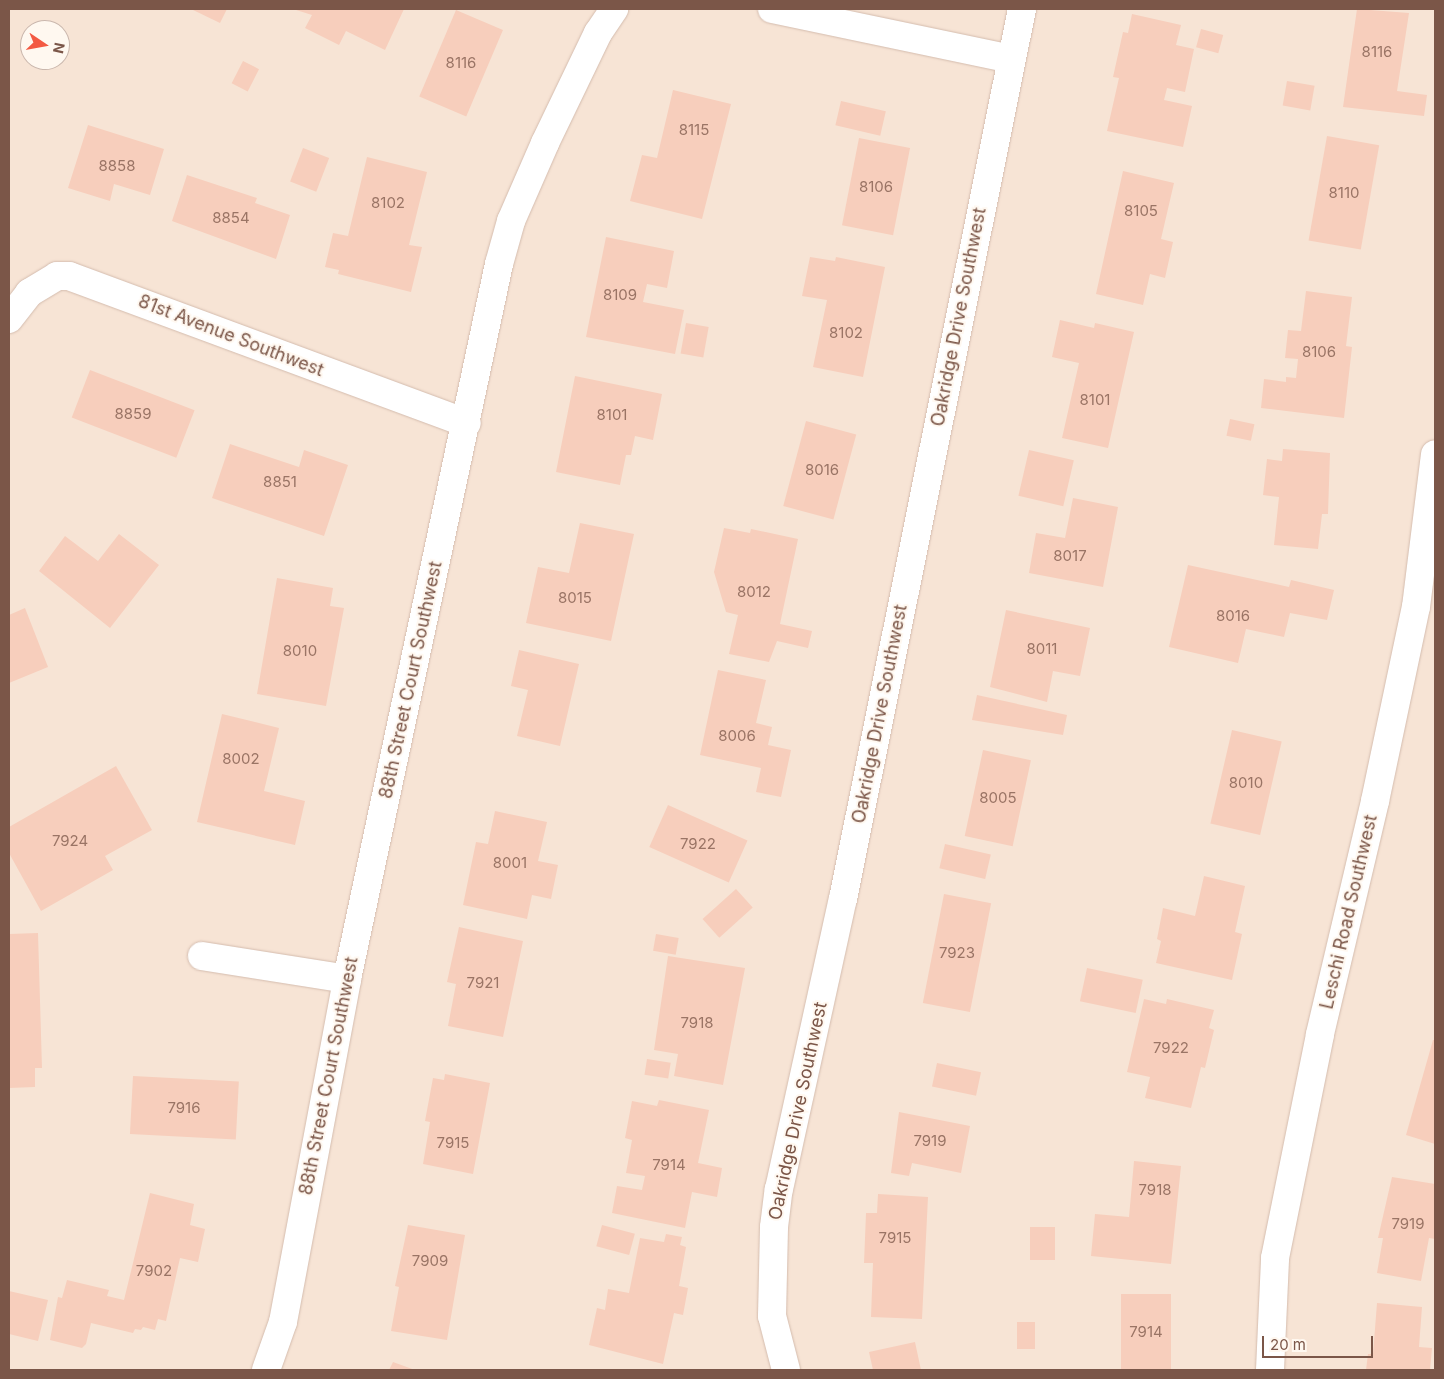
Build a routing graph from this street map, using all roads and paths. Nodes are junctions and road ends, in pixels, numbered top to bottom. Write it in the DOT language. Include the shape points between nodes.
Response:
graph roads {
  1 [pos="614,9"];
  2 [pos="772,9"];
  3 [pos="1022,9"];
  4 [pos="1011,59"];
  5 [pos="9,319"];
  6 [pos="467,423"];
  7 [pos="1435,454"];
  8 [pos="202,956"];
  9 [pos="347,979"];
  10 [pos="266,1370"];
  11 [pos="786,1370"];
  12 [pos="1270,1370"];
  1 -- 6 [label="street, 88th Street Court Southwest" via="598,33 544,143 511,221"];
  2 -- 4 [label="street"];
  3 -- 4 [label="street, Oakridge Drive Southwest"];
  4 -- 11 [label="street, Oakridge Drive Southwest" via="843,899 779,1189 774,1227 772,1316"];
  5 -- 6 [label="street, 81st Avenue Southwest" via="29,293 57,276 69,276"];
  6 -- 9 [label="street, 88th Street Court Southwest"];
  7 -- 12 [label="street, Leschi Road Southwest" via="1416,608 1320,1034 1275,1258"];
  8 -- 9 [label="street"];
  9 -- 10 [label="street, 88th Street Court Southwest" via="283,1322"];
}
